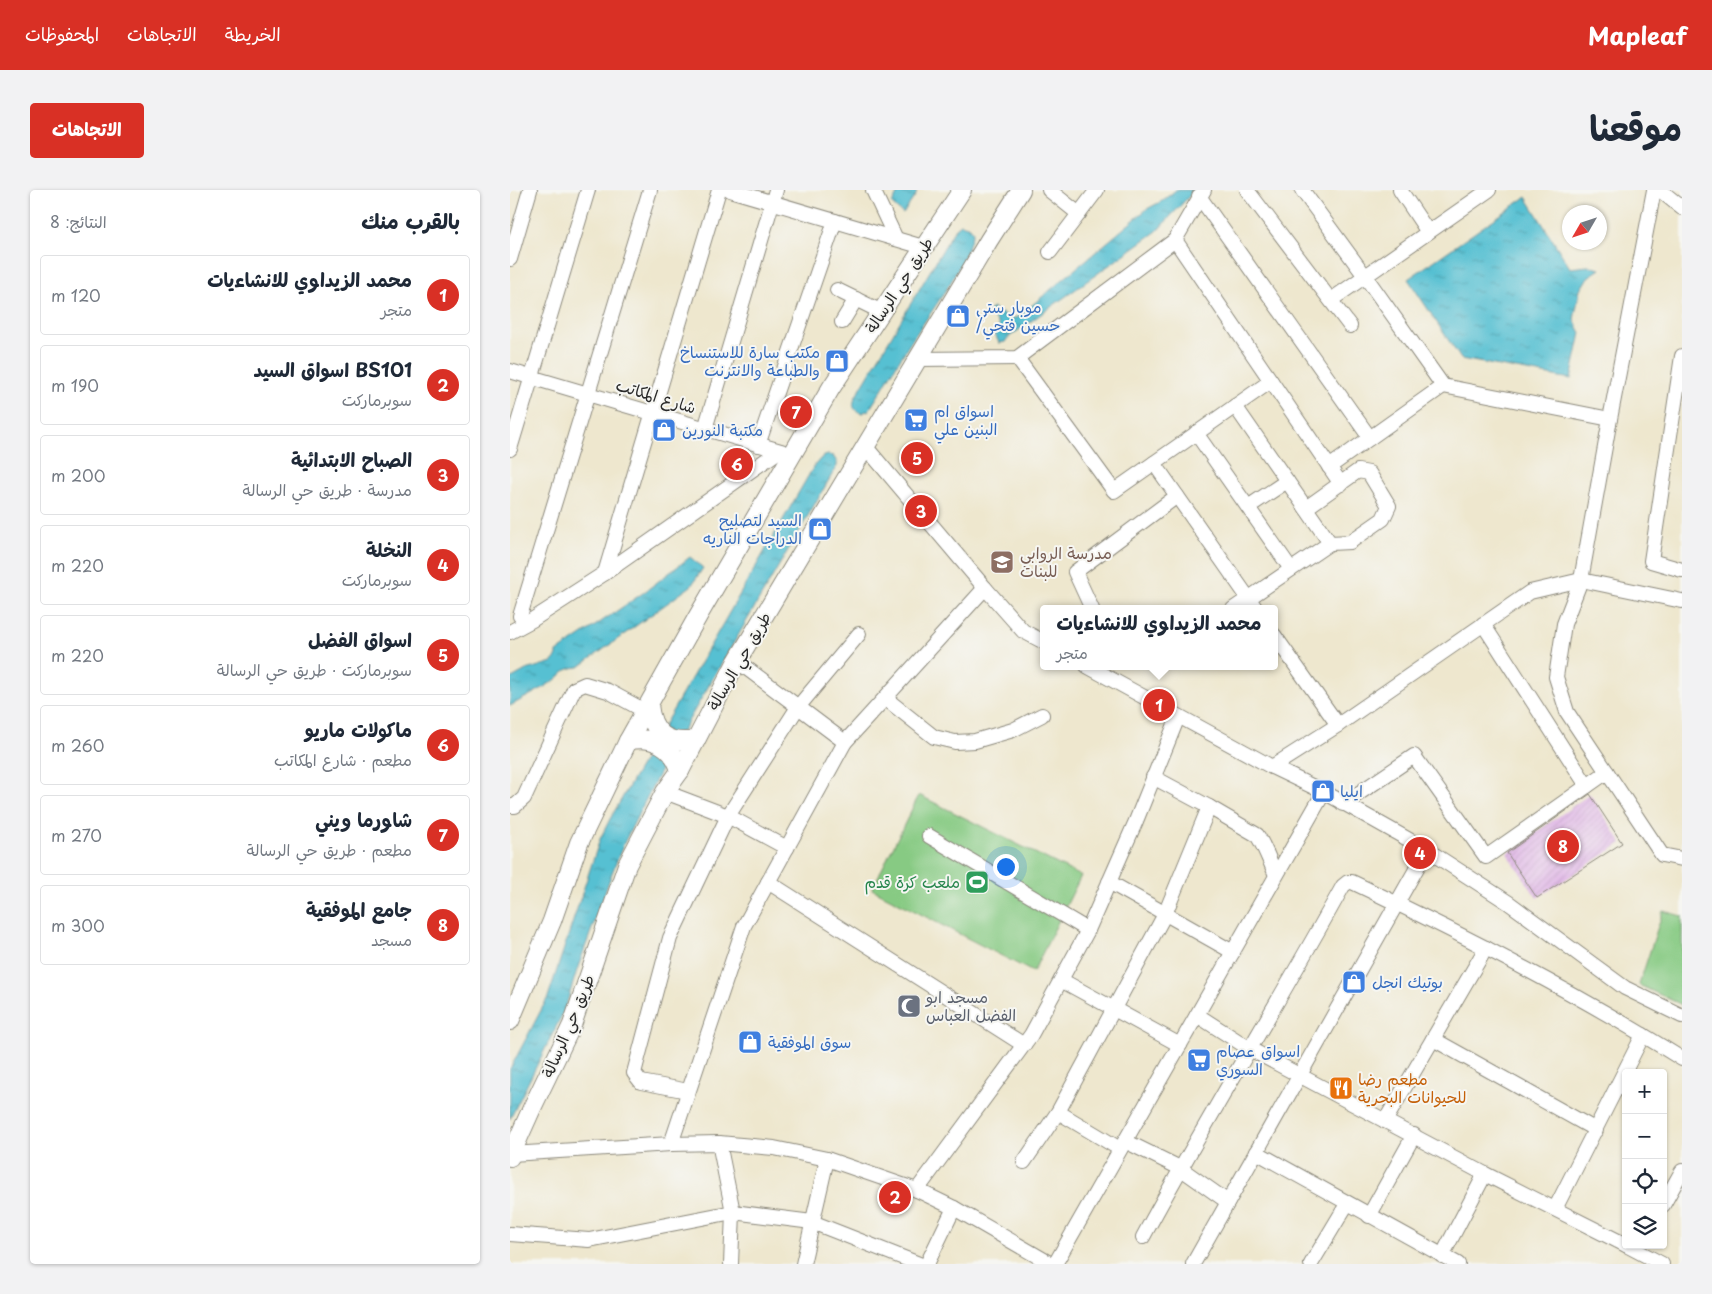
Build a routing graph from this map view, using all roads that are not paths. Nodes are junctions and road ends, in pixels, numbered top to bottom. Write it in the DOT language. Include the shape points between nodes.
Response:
graph roads {
  1 [pos="530,190"];
  2 [pos="588,190"];
  3 [pos="650,190"];
  4 [pos="720,190"];
  5 [pos="730,190"];
  6 [pos="872,190"];
  7 [pos="962,190"];
  8 [pos="1021,190"];
  9 [pos="1049,190"];
  10 [pos="1097,190"];
  11 [pos="1247,190"];
  12 [pos="1302,190"];
  13 [pos="1400,190"];
  14 [pos="1654,190"];
  15 [pos="1660,190"];
  16 [pos="1486,191"];
  17 [pos="1202,193"];
  18 [pos="774,196"];
  19 [pos="1682,208"];
  20 [pos="1079,214"];
  21 [pos="835,221"];
  22 [pos="1428,232"];
  23 [pos="896,239"];
  24 [pos="1175,240"];
  25 [pos="923,247"];
  26 [pos="1050,252"];
  27 [pos="510,259"];
  28 [pos="1366,276"];
  29 [pos="837,290"];
  30 [pos="856,299"];
  31 [pos="1330,300"];
  32 [pos="882,312"];
  33 [pos="842,322"];
  34 [pos="1350,326"];
  35 [pos="1682,356"];
  36 [pos="1017,358"];
  37 [pos="919,359"];
  38 [pos="510,371"];
  39 [pos="532,377"];
  40 [pos="1271,381"];
  41 [pos="1443,386"];
  42 [pos="587,394"];
  43 [pos="1235,406"];
  44 [pos="652,413"];
  45 [pos="1610,419"];
  46 [pos="704,429"];
  47 [pos="1196,434"];
  48 [pos="1370,438"];
  49 [pos="758,445"];
  50 [pos="865,446"];
  51 [pos="510,449"];
  52 [pos="786,453"];
  53 [pos="1154,463"];
  54 [pos="1329,468"];
  55 [pos="1287,482"];
  56 [pos="1340,484"];
  57 [pos="1176,496"];
  58 [pos="1248,507"];
  59 [pos="1306,508"];
  60 [pos="1330,543"];
  61 [pos="1291,569"];
  62 [pos="1682,570"];
  63 [pos="604,573"];
  64 [pos="1581,580"];
  65 [pos="986,588"];
  66 [pos="1682,600"];
  67 [pos="1252,603"];
  68 [pos="1090,605"];
  69 [pos="521,616"];
  70 [pos="1483,624"];
  71 [pos="510,632"];
  72 [pos="859,634"];
  73 [pos="1040,640"];
  74 [pos="1278,640"];
  75 [pos="737,661"];
  76 [pos="1094,670"];
  77 [pos="885,698"];
  78 [pos="798,707"];
  79 [pos="649,713"];
  80 [pos="1042,715"];
  81 [pos="1178,717"];
  82 [pos="1338,725"];
  83 [pos="636,740"];
  84 [pos="691,741"];
  85 [pos="845,742"];
  86 [pos="678,764"];
  87 [pos="1272,767"];
  88 [pos="1607,772"];
  89 [pos="1153,778"];
  90 [pos="1587,786"];
  91 [pos="665,792"];
  92 [pos="1324,792"];
  93 [pos="1343,804"];
  94 [pos="510,806"];
  95 [pos="1209,807"];
  96 [pos="728,816"];
  97 [pos="929,836"];
  98 [pos="787,848"];
  99 [pos="1427,850"];
  100 [pos="1682,859"];
  101 [pos="1276,876"];
  102 [pos="768,882"];
  103 [pos="1109,882"];
  104 [pos="1397,903"];
  105 [pos="1165,914"];
  106 [pos="1088,930"];
  107 [pos="1486,948"];
  108 [pos="1233,952"];
  109 [pos="1061,980"];
  110 [pos="1114,1009"];
  111 [pos="1197,1015"];
  112 [pos="1682,1016"];
  113 [pos="510,1021"];
  114 [pos="1643,1035"];
  115 [pos="1433,1039"];
  116 [pos="1024,1045"];
  117 [pos="1180,1045"];
  118 [pos="1250,1050"];
  119 [pos="1682,1059"];
  120 [pos="1300,1075"];
  121 [pos="688,1092"];
  122 [pos="1058,1112"];
  123 [pos="1385,1121"];
  124 [pos="1596,1130"];
  125 [pos="1414,1135"];
  126 [pos="719,1143"];
  127 [pos="671,1144"];
  128 [pos="1123,1145"];
  129 [pos="1256,1152"];
  130 [pos="511,1156"];
  131 [pos="826,1159"];
  132 [pos="1024,1162"];
  133 [pos="1180,1168"];
  134 [pos="1682,1171"];
  135 [pos="1485,1174"];
  136 [pos="917,1190"];
  137 [pos="1228,1202"];
  138 [pos="1347,1204"];
  139 [pos="1664,1204"];
  140 [pos="954,1208"];
  141 [pos="1555,1209"];
  142 [pos="733,1212"];
  143 [pos="1368,1216"];
  144 [pos="812,1222"];
  145 [pos="510,1234"];
  146 [pos="1143,1237"];
  147 [pos="1622,1242"];
  148 [pos="1636,1249"];
  149 [pos="1442,1256"];
  150 [pos="731,1264"];
  151 [pos="803,1264"];
  152 [pos="919,1264"];
  153 [pos="927,1264"];
  154 [pos="1053,1264"];
  155 [pos="1193,1264"];
  156 [pos="1311,1264"];
  157 [pos="1458,1264"];
  158 [pos="1662,1264"];
  1 -- 27 [label="street"];
  2 -- 39 [label="street"];
  3 -- 42 [label="street"];
  4 -- 44 [label="street"];
  5 -- 18 [label="street"];
  6 -- 23 [label="street"];
  7 -- 25 [label="main road, طريق حي الرسالة"];
  8 -- 37 [label="main road, طريق حي الرسالة"];
  9 -- 20 [label="street"];
  10 -- 20 [label="street"];
  11 -- 31 [label="street"];
  12 -- 28 [label="street"];
  13 -- 22 [label="street"];
  14 -- 45 [label="street"];
  15 -- 19 [label="street"];
  16 -- 22 [label="street"];
  17 -- 24 [label="street"];
  17 -- 48 [label="street"];
  18 -- 21 [label="street"];
  18 -- 46 [label="street"];
  20 -- 26 [label="street"];
  21 -- 23 [label="street"];
  21 -- 49 [label="street"];
  22 -- 28 [label="street"];
  23 -- 25 [label="street"];
  24 -- 36 [label="street"];
  24 -- 40 [label="street"];
  25 -- 32 [label="main road, طريق حي الرسالة"];
  28 -- 31 [label="street"];
  28 -- 41 [label="street"];
  29 -- 30 [label="street"];
  30 -- 32 [label="street"];
  30 -- 33 [label="street"];
  31 -- 34 [label="street"];
  32 -- 52 [label="main road, طريق حي الرسالة"];
  35 -- 62 [label="street" via="1651,561"];
  36 -- 37 [label="street"];
  36 -- 53 [label="street" via="1114,491"];
  37 -- 50 [label="main road, طريق حي الرسالة"];
  38 -- 39 [label="street, شارع المكاتب"];
  39 -- 42 [label="street, شارع المكاتب"];
  39 -- 51 [label="street"];
  40 -- 43 [label="street"];
  40 -- 54 [label="street"];
  41 -- 45 [label="street"];
  41 -- 48 [label="street"];
  42 -- 44 [label="street, شارع المكاتب"];
  42 -- 69 [label="street"];
  43 -- 47 [label="street"];
  43 -- 55 [label="street"];
  44 -- 46 [label="street, شارع المكاتب"];
  44 -- 63 [label="street"];
  45 -- 64 [label="street"];
  46 -- 49 [label="street, شارع المكاتب"];
  47 -- 53 [label="street"];
  47 -- 58 [label="street"];
  48 -- 54 [label="street"];
  49 -- 52 [label="street, شارع المكاتب"];
  50 -- 65 [label="street"];
  50 -- 75 [label="main road, طريق حي الرسالة"];
  52 -- 63 [label="street"];
  52 -- 79 [label="main road, طريق حي الرسالة"];
  53 -- 57 [label="street"];
  54 -- 56 [label="street"];
  55 -- 58 [label="street"];
  55 -- 59 [label="street"];
  56 -- 59 [label="street"];
  56 -- 60 [label="street" via="1358,471 1369,473 1389,506 1383,519 1350,542"];
  57 -- 67 [label="street"];
  57 -- 68 [label="street" via="1075,572"];
  58 -- 61 [label="street"];
  59 -- 60 [label="street"];
  60 -- 61 [label="street"];
  61 -- 67 [label="street"];
  63 -- 69 [label="street"];
  64 -- 66 [label="street"];
  64 -- 70 [label="street" via="1530,592"];
  64 -- 88 [label="street" via="1564,624 1556,677 1567,712"];
  65 -- 73 [label="street" via="1023,630"];
  65 -- 77 [label="street"];
  69 -- 71 [label="street"];
  70 -- 82 [label="street"];
  70 -- 90 [label="street"];
  72 -- 78 [label="street"];
  74 -- 82 [label="street"];
  75 -- 78 [label="street"];
  75 -- 84 [label="main road, طريق حي الرسالة"];
  76 -- 81 [label="street"];
  77 -- 80 [label="street" via="934,737 955,742 975,741 1013,730"];
  77 -- 85 [label="street"];
  78 -- 85 [label="street"];
  78 -- 96 [label="street"];
  79 -- 83 [label="main road, طريق حي الرسالة"];
  79 -- 84 [label="main road" via="657,731 676,741"];
  79 -- 94 [label="street" via="608,691 585,684 574,689 524,798"];
  81 -- 87 [label="street"];
  81 -- 89 [label="street"];
  82 -- 87 [label="street"];
  83 -- 86 [label="main road" via="666,747"];
  83 -- 113 [label="main road, طريق حي الرسالة" via="579,843 552,921"];
  84 -- 86 [label="main road, طريق حي الرسالة"];
  85 -- 98 [label="street"];
  86 -- 91 [label="main road, طريق حي الرسالة"];
  87 -- 92 [label="street"];
  88 -- 90 [label="street"];
  88 -- 100 [label="street" via="1662,855"];
  89 -- 95 [label="street"];
  89 -- 103 [label="street"];
  90 -- 93 [label="street" via="1486,857 1414,756"];
  91 -- 96 [label="street"];
  91 -- 130 [label="main road, طريق حي الرسالة" via="627,865 572,1025"];
  92 -- 93 [label="street"];
  92 -- 101 [label="street"];
  93 -- 99 [label="street"];
  95 -- 101 [label="street" via="1257,835"];
  95 -- 105 [label="street"];
  96 -- 98 [label="street"];
  96 -- 121 [label="street" via="670,938 634,1073 641,1082"];
  97 -- 106 [label="street"];
  98 -- 102 [label="street"];
  99 -- 104 [label="street"];
  99 -- 112 [label="street" via="1509,902 1625,988"];
  101 -- 108 [label="street"];
  102 -- 116 [label="street"];
  102 -- 121 [label="street" via="744,926"];
  103 -- 105 [label="street"];
  103 -- 106 [label="street"];
  104 -- 107 [label="street"];
  104 -- 118 [label="street" via="1352,882 1343,886"];
  104 -- 120 [label="street"];
  105 -- 108 [label="street"];
  105 -- 110 [label="street"];
  106 -- 109 [label="street"];
  107 -- 114 [label="street"];
  107 -- 115 [label="street"];
  108 -- 111 [label="street"];
  109 -- 110 [label="street"];
  109 -- 116 [label="street"];
  110 -- 117 [label="street"];
  110 -- 122 [label="street"];
  111 -- 117 [label="street"];
  111 -- 118 [label="street"];
  114 -- 119 [label="street"];
  114 -- 124 [label="street"];
  115 -- 123 [label="street"];
  115 -- 124 [label="street"];
  116 -- 136 [label="street"];
  117 -- 128 [label="street"];
  118 -- 120 [label="street"];
  118 -- 133 [label="street"];
  120 -- 123 [label="street"];
  120 -- 129 [label="street"];
  121 -- 127 [label="street"];
  122 -- 128 [label="street"];
  122 -- 132 [label="street"];
  123 -- 125 [label="street"];
  124 -- 141 [label="street"];
  125 -- 135 [label="street"];
  125 -- 143 [label="street"];
  126 -- 127 [label="street"];
  126 -- 131 [label="street" via="774,1148"];
  126 -- 142 [label="street"];
  127 -- 130 [label="street"];
  128 -- 133 [label="street"];
  128 -- 154 [label="street"];
  129 -- 137 [label="street"];
  129 -- 138 [label="street"];
  131 -- 136 [label="street"];
  131 -- 144 [label="street"];
  133 -- 137 [label="street"];
  133 -- 146 [label="street"];
  134 -- 139 [label="street"];
  135 -- 141 [label="street"];
  135 -- 149 [label="street"];
  136 -- 140 [label="street"];
  137 -- 155 [label="street"];
  138 -- 143 [label="street"];
  138 -- 156 [label="street"];
  140 -- 153 [label="street"];
  140 -- 154 [label="street"];
  141 -- 147 [label="street"];
  142 -- 144 [label="street"];
  142 -- 145 [label="street" via="589,1240"];
  142 -- 150 [label="street"];
  143 -- 149 [label="street"];
  144 -- 151 [label="street"];
  144 -- 152 [label="street"];
  148 -- 158 [label="street"];
  149 -- 157 [label="street"];
}
